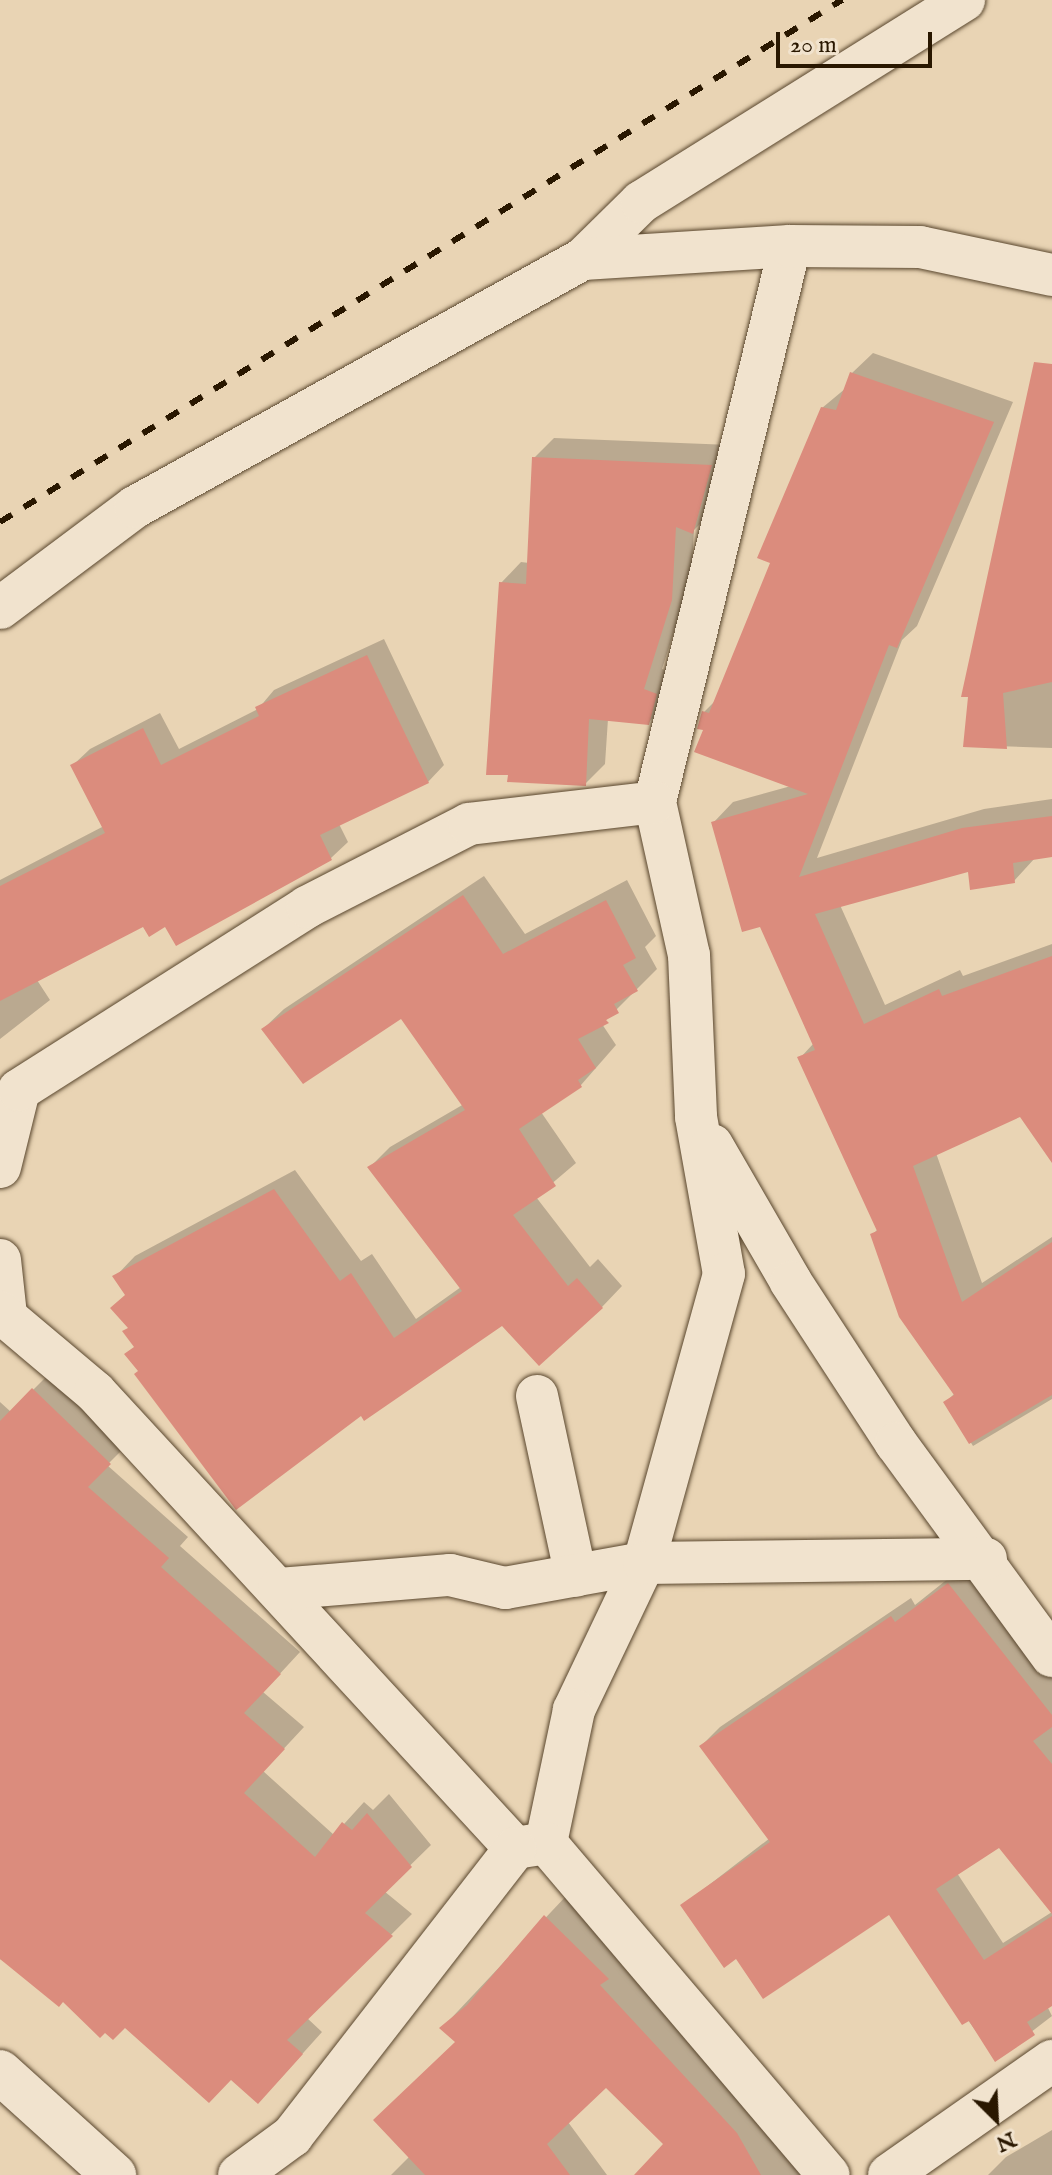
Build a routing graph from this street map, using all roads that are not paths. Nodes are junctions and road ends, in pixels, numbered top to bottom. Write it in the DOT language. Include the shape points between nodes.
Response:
graph roads {
  1 [pos="964,0"];
  2 [pos="790,246"];
  3 [pos="583,259"];
  4 [pos="1052,275"];
  5 [pos="0,608"];
  6 [pos="655,802"];
  7 [pos="696,1117"];
  8 [pos="0,1167"];
  9 [pos="0,1260"];
  10 [pos="3,1314"];
  11 [pos="537,1396"];
  12 [pos="986,1559"];
  13 [pos="644,1563"];
  14 [pos="576,1576"];
  15 [pos="279,1589"];
  16 [pos="1052,1656"];
  17 [pos="531,1846"];
  18 [pos="1052,2061"];
  19 [pos="0,2072"];
  20 [pos="114,2175"];
  21 [pos="239,2175"];
  22 [pos="829,2175"];
  23 [pos="889,2175"];
  1 -- 3 [label="street" via="641,202"];
  2 -- 3 [label="street"];
  2 -- 4 [label="street" via="920,247"];
  2 -- 6 [label="street"];
  3 -- 5 [label="street" via="135,507"];
  6 -- 7 [label="street" via="689,955"];
  6 -- 8 [label="street" via="469,824 307,907 19,1090"];
  7 -- 12 [label="street" via="831,1344 896,1443"];
  7 -- 13 [label="street" via="724,1274"];
  9 -- 10 [label="street"];
  10 -- 15 [label="street" via="95,1392"];
  11 -- 14 [label="street"];
  12 -- 13 [label="street"];
  12 -- 16 [label="street"];
  13 -- 14 [label="street"];
  13 -- 17 [label="street" via="574,1710"];
  14 -- 15 [label="street" via="505,1588 450,1575"];
  15 -- 17 [label="street"];
  17 -- 21 [label="street" via="292,2136"];
  17 -- 22 [label="street"];
  18 -- 23 [label="street"];
  19 -- 20 [label="street"];
}
